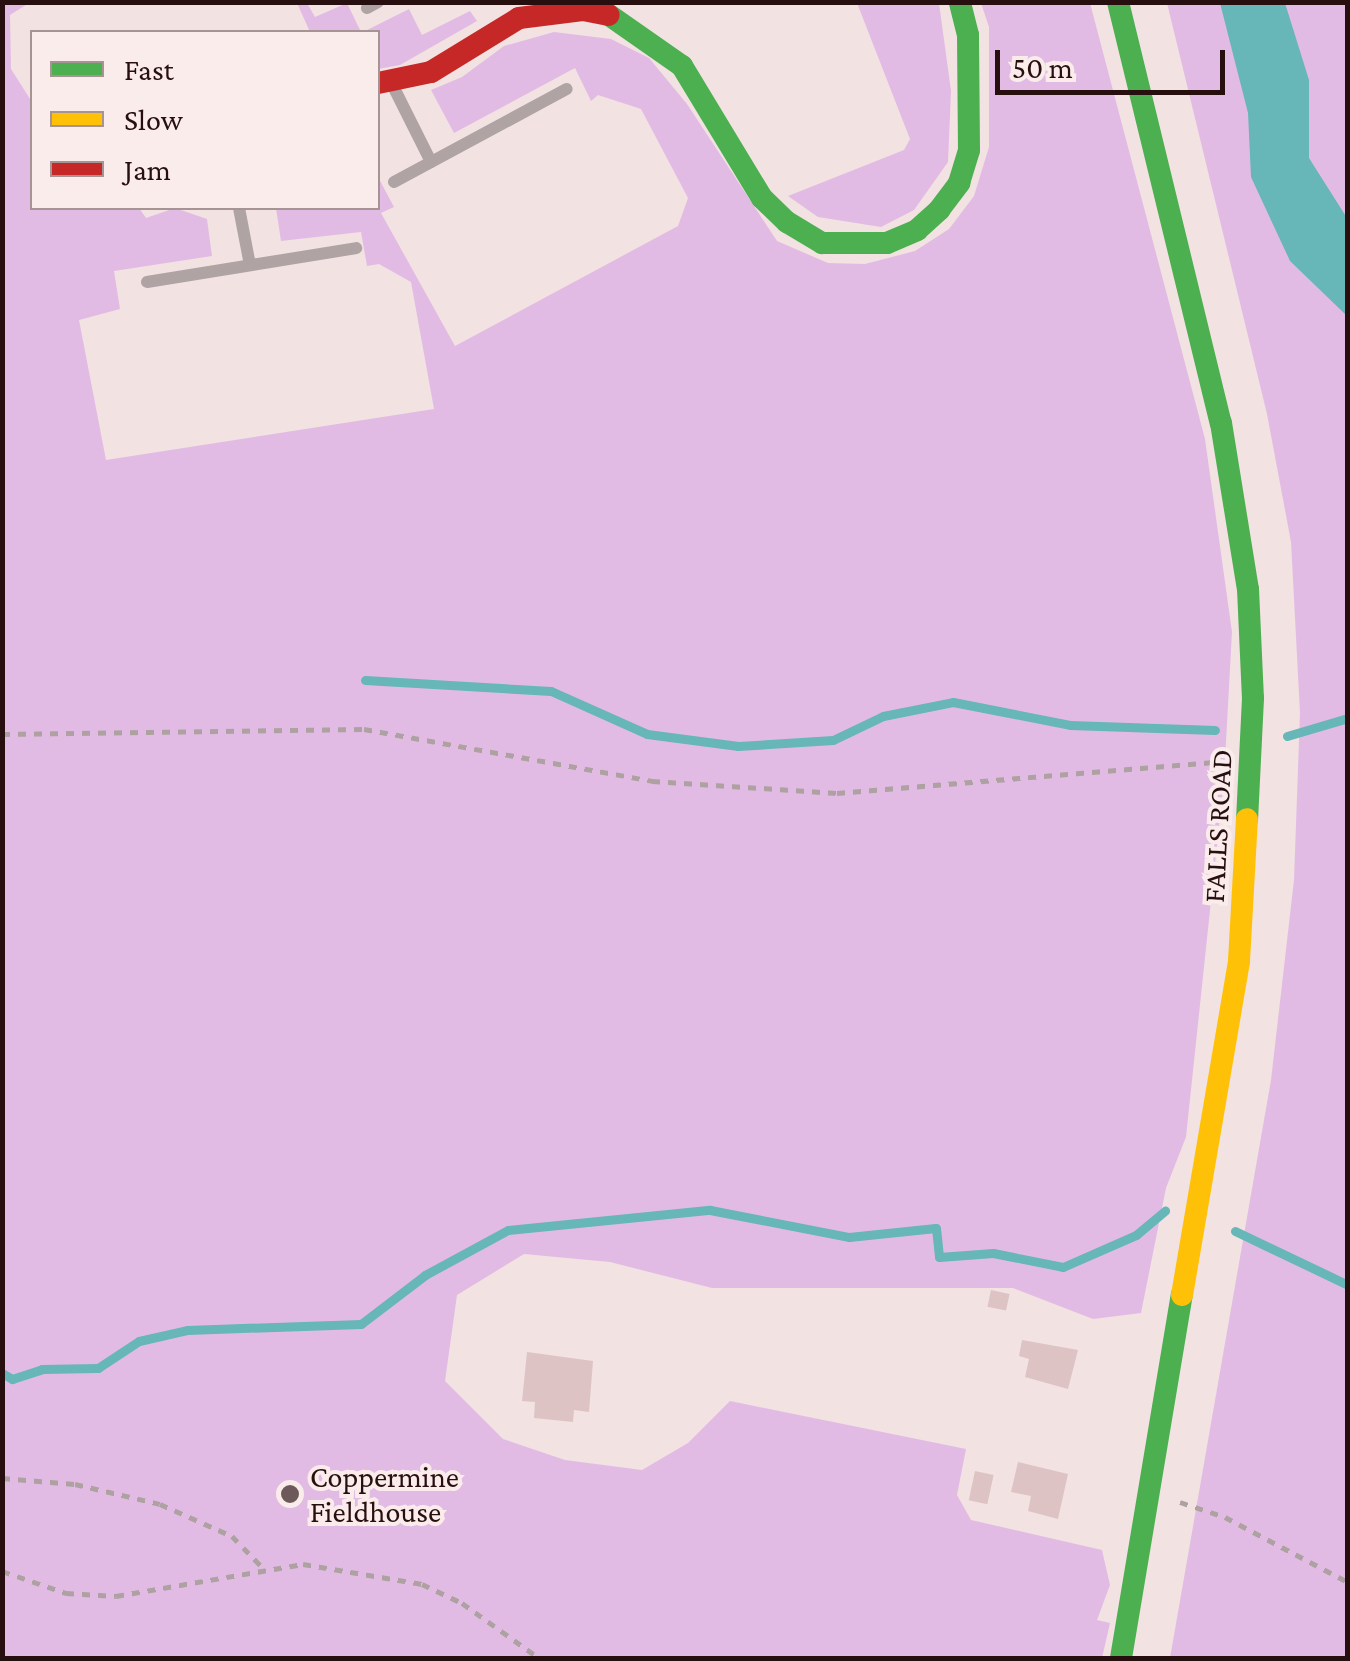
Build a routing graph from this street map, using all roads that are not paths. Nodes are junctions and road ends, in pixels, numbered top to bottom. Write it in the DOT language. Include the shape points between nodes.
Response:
graph roads {
  1 [pos="960,2"];
  2 [pos="1118,2"];
  3 [pos="515,10"];
  4 [pos="384,82"];
  5 [pos="567,89"];
  6 [pos="431,162"];
  7 [pos="394,182"];
  8 [pos="239,210"];
  9 [pos="356,248"];
  10 [pos="250,265"];
  11 [pos="147,282"];
  12 [pos="1122,1658"];
  1 -- 3 [label="main road" via="968,35 970,120 958,183 917,230 861,246 822,243 786,222 762,198 682,66 652,40 616,16"];
  2 -- 12 [label="main road, FALLS ROAD" via="1240,529 1252,628 1253,760 1239,960"];
  3 -- 4 [label="main road" via="431,72"];
  4 -- 6 [label="lane"];
  5 -- 6 [label="lane"];
  6 -- 7 [label="lane"];
  8 -- 10 [label="lane"];
  9 -- 10 [label="lane"];
  10 -- 11 [label="lane"];
}
